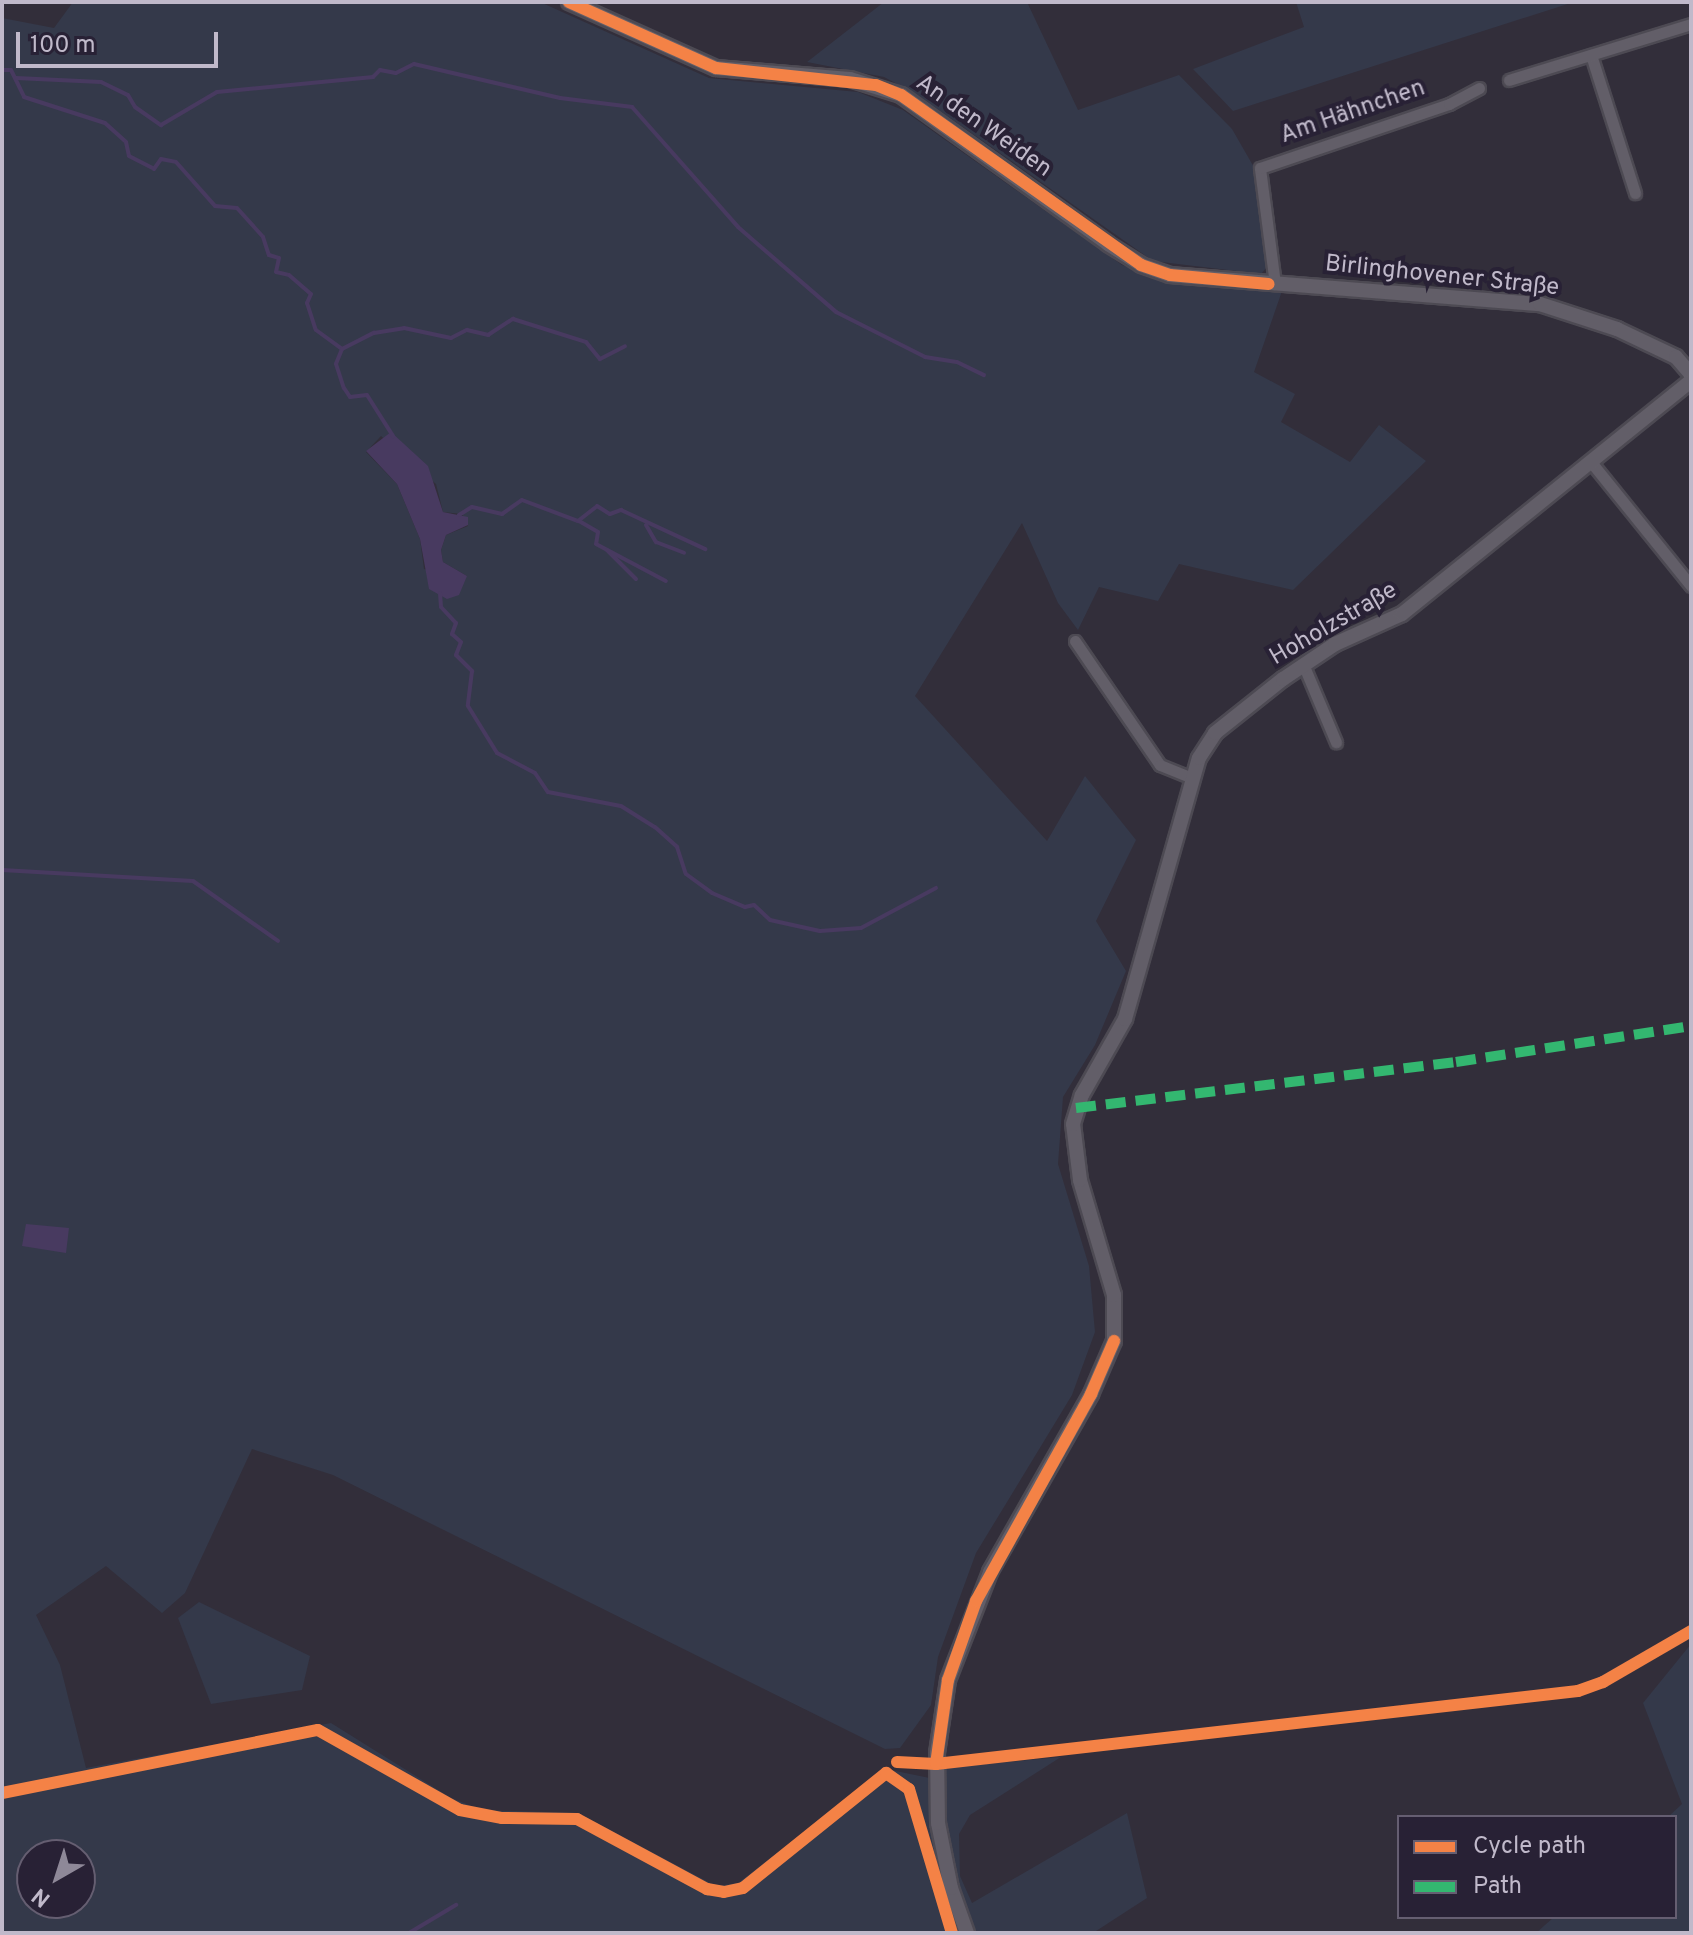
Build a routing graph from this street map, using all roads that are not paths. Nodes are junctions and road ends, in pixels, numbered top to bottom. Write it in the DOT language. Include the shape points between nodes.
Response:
graph roads {
  1 [pos="569,2"];
  2 [pos="1691,24"];
  3 [pos="1591,55"];
  4 [pos="1509,80"];
  5 [pos="1479,88"];
  6 [pos="1635,193"];
  7 [pos="1272,284"];
  8 [pos="1691,374"];
  9 [pos="1691,381"];
  10 [pos="1591,462"];
  11 [pos="1691,586"];
  12 [pos="1075,641"];
  13 [pos="1303,664"];
  14 [pos="1336,742"];
  15 [pos="1190,777"];
  16 [pos="967,1933"];
  1 -- 7 [label="street, An den Weiden" via="716,68 876,85 901,95 1141,265 1170,275"];
  2 -- 3 [label="street"];
  3 -- 4 [label="street"];
  3 -- 6 [label="street"];
  5 -- 7 [label="street, Am Hähnchen" via="1449,104 1260,168"];
  7 -- 8 [label="street, Birlinghovener Straße" via="1540,304 1605,323 1676,357"];
  9 -- 10 [label="street, Hoholzstraße"];
  10 -- 11 [label="street"];
  10 -- 13 [label="street, Hoholzstraße" via="1402,614"];
  12 -- 15 [label="street" via="1160,765"];
  13 -- 14 [label="street"];
  13 -- 15 [label="street, Hoholzstraße" via="1215,733"];
  15 -- 16 [label="street, Hoholzstraße" via="1138,983 1076,1108 1072,1134 1114,1295 1114,1341 1091,1394 976,1601 948,1680 936,1764 938,1823"];
}
